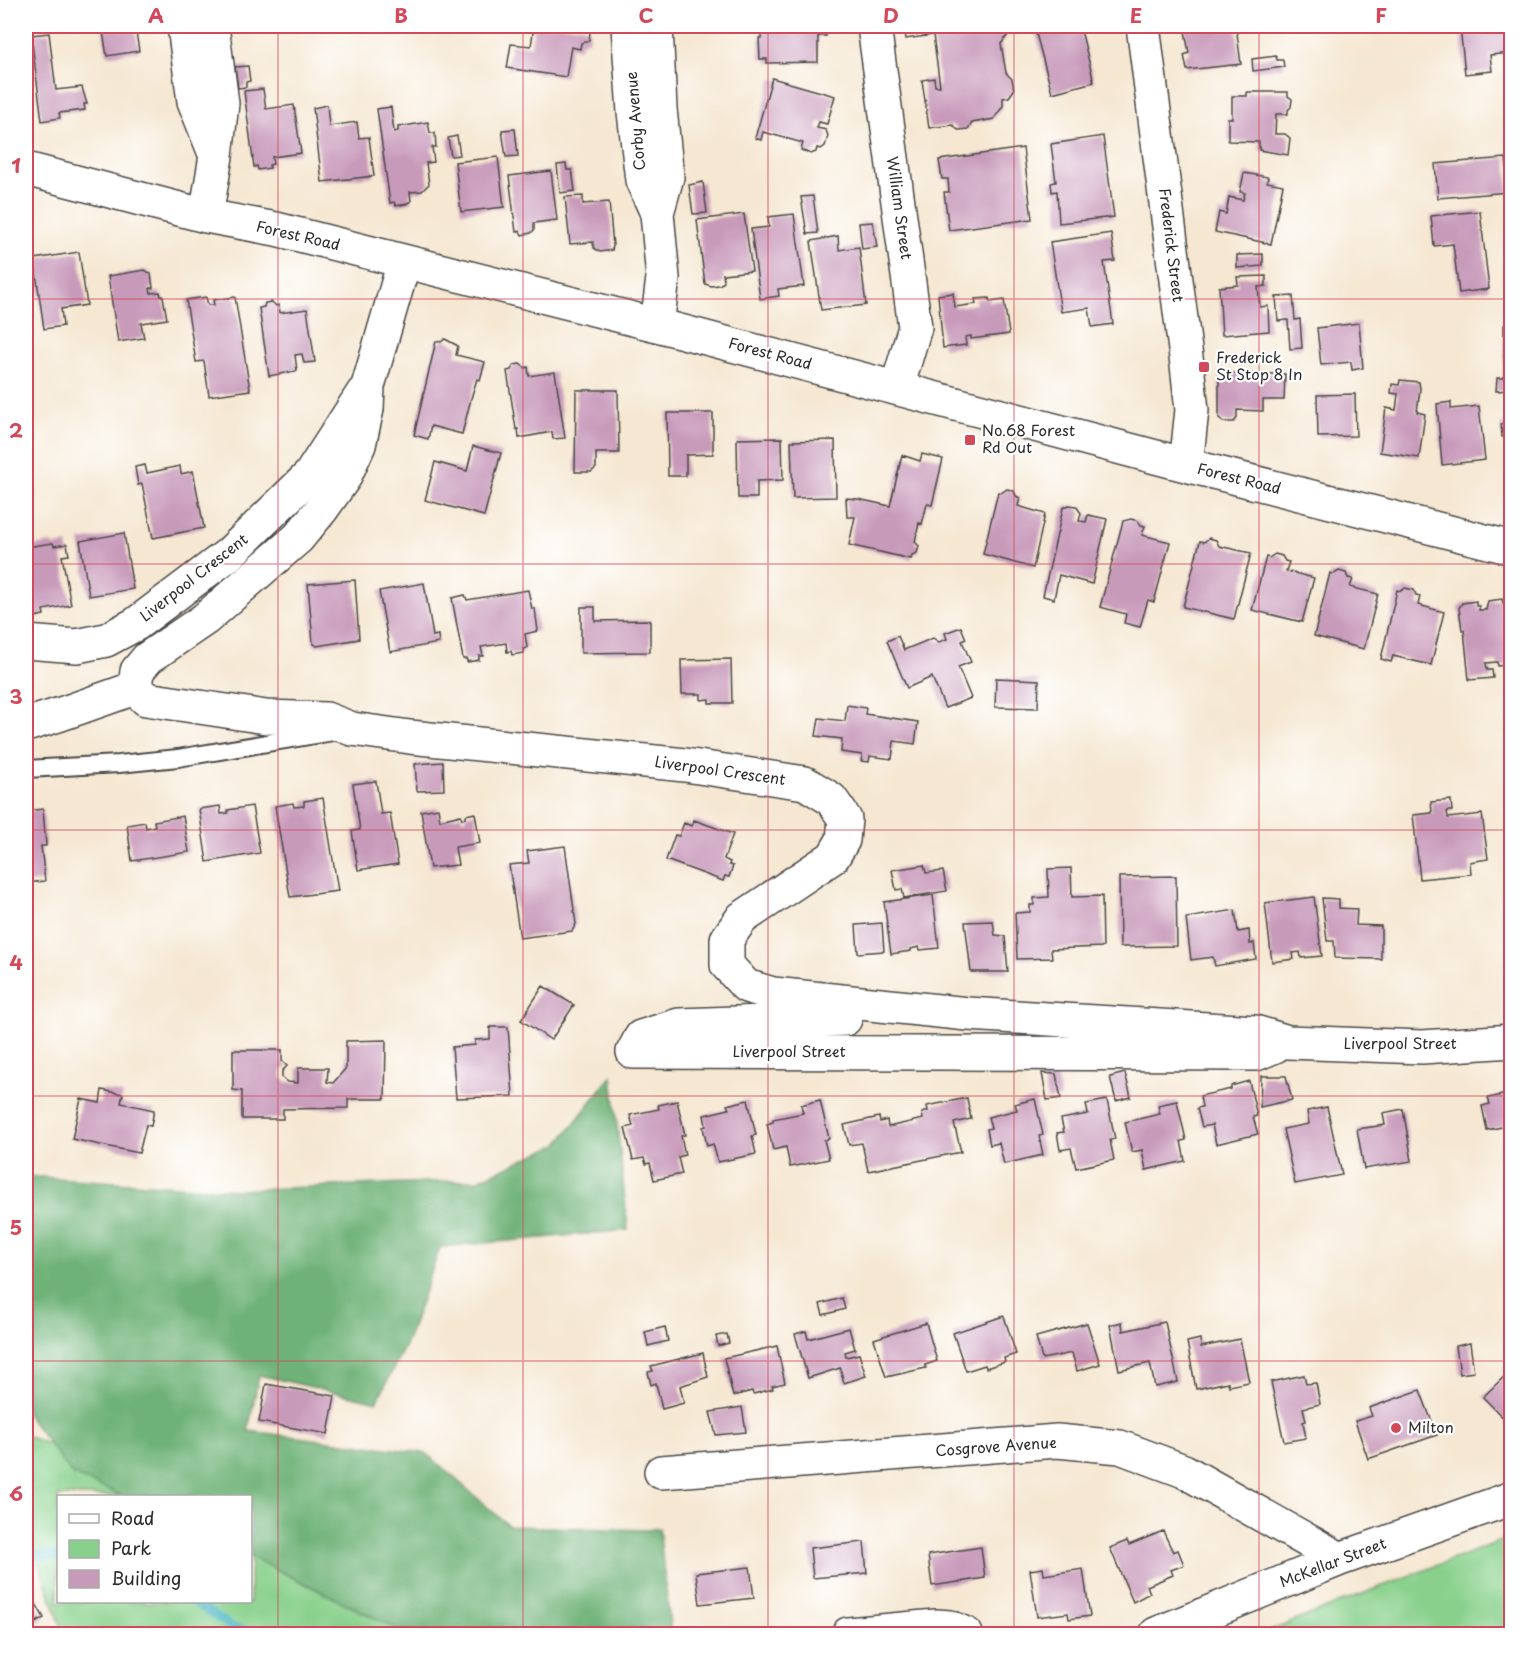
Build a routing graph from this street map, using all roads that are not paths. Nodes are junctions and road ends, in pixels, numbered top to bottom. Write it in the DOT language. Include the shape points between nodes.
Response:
graph roads {
  1 [pos="184,26"];
  2 [pos="212,26"];
  3 [pos="628,26"];
  4 [pos="656,26"];
  5 [pos="874,26"];
  6 [pos="1143,26"];
  7 [pos="216,156"];
  8 [pos="26,169"];
  9 [pos="657,213"];
  10 [pos="206,216"];
  11 [pos="404,262"];
  12 [pos="657,325"];
  13 [pos="368,386"];
  14 [pos="897,388"];
  15 [pos="1186,465"];
  16 [pos="1512,548"];
  17 [pos="26,642"];
  18 [pos="135,688"];
  19 [pos="26,724"];
  20 [pos="352,729"];
  21 [pos="26,769"];
  22 [pos="746,986"];
  23 [pos="968,1014"];
  24 [pos="1288,1041"];
  25 [pos="1512,1041"];
  26 [pos="661,1472"];
  27 [pos="1512,1498"];
  28 [pos="1340,1559"];
  29 [pos="848,1635"];
  30 [pos="966,1635"];
  31 [pos="1156,1635"];
  1 -- 7 [label="street" via="194,101"];
  2 -- 7 [label="street" via="222,103"];
  3 -- 9 [label="street, Corby Avenue" via="642,180"];
  4 -- 9 [label="street, Corby Avenue" via="667,177"];
  5 -- 14 [label="street, William Street" via="915,327"];
  6 -- 15 [label="street, Frederick Street" via="1192,410"];
  7 -- 10 [label="street"];
  8 -- 10 [label="street, Forest Road"];
  9 -- 12 [label="street, Corby Avenue" via="663,278"];
  10 -- 11 [label="street, Forest Road" via="276,229"];
  11 -- 12 [label="street, Forest Road"];
  11 -- 13 [label="street, Liverpool Crescent"];
  12 -- 14 [label="street, Forest Road"];
  13 -- 17 [label="street, Liverpool Crescent" via="310,475 229,554 136,624 106,640 77,646"];
  13 -- 18 [label="street, Liverpool Crescent" via="359,445 344,478 322,509 298,538 205,620 148,658 137,671"];
  14 -- 15 [label="street, Forest Road"];
  15 -- 16 [label="street, Forest Road"];
  18 -- 19 [label="street"];
  18 -- 20 [label="street, Liverpool Crescent" via="146,699 266,717 326,719"];
  20 -- 21 [label="lane, Liverpool Crescent" via="178,758"];
  20 -- 22 [label="street, Liverpool Crescent" via="685,765 805,783 831,799 845,819 843,840 833,857 742,918 727,939 727,964"];
  22 -- 23 [label="street, Liverpool Street" via="773,994"];
  23 -- 24 [label="street, Liverpool Street" via="1255,1032"];
  23 -- 24 [label="street, Liverpool Street" via="679,1025 642,1037 633,1052 1256,1054"];
  24 -- 25 [label="street, Liverpool Street" via="1422,1047"];
  26 -- 28 [label="street, Cosgrove Avenue" via="1058,1441 1120,1447 1184,1471"];
  27 -- 28 [label="street, McKellar Street"];
  28 -- 31 [label="street, McKellar Street"];
  29 -- 30 [label="street" via="936,1626 950,1627"];
}
